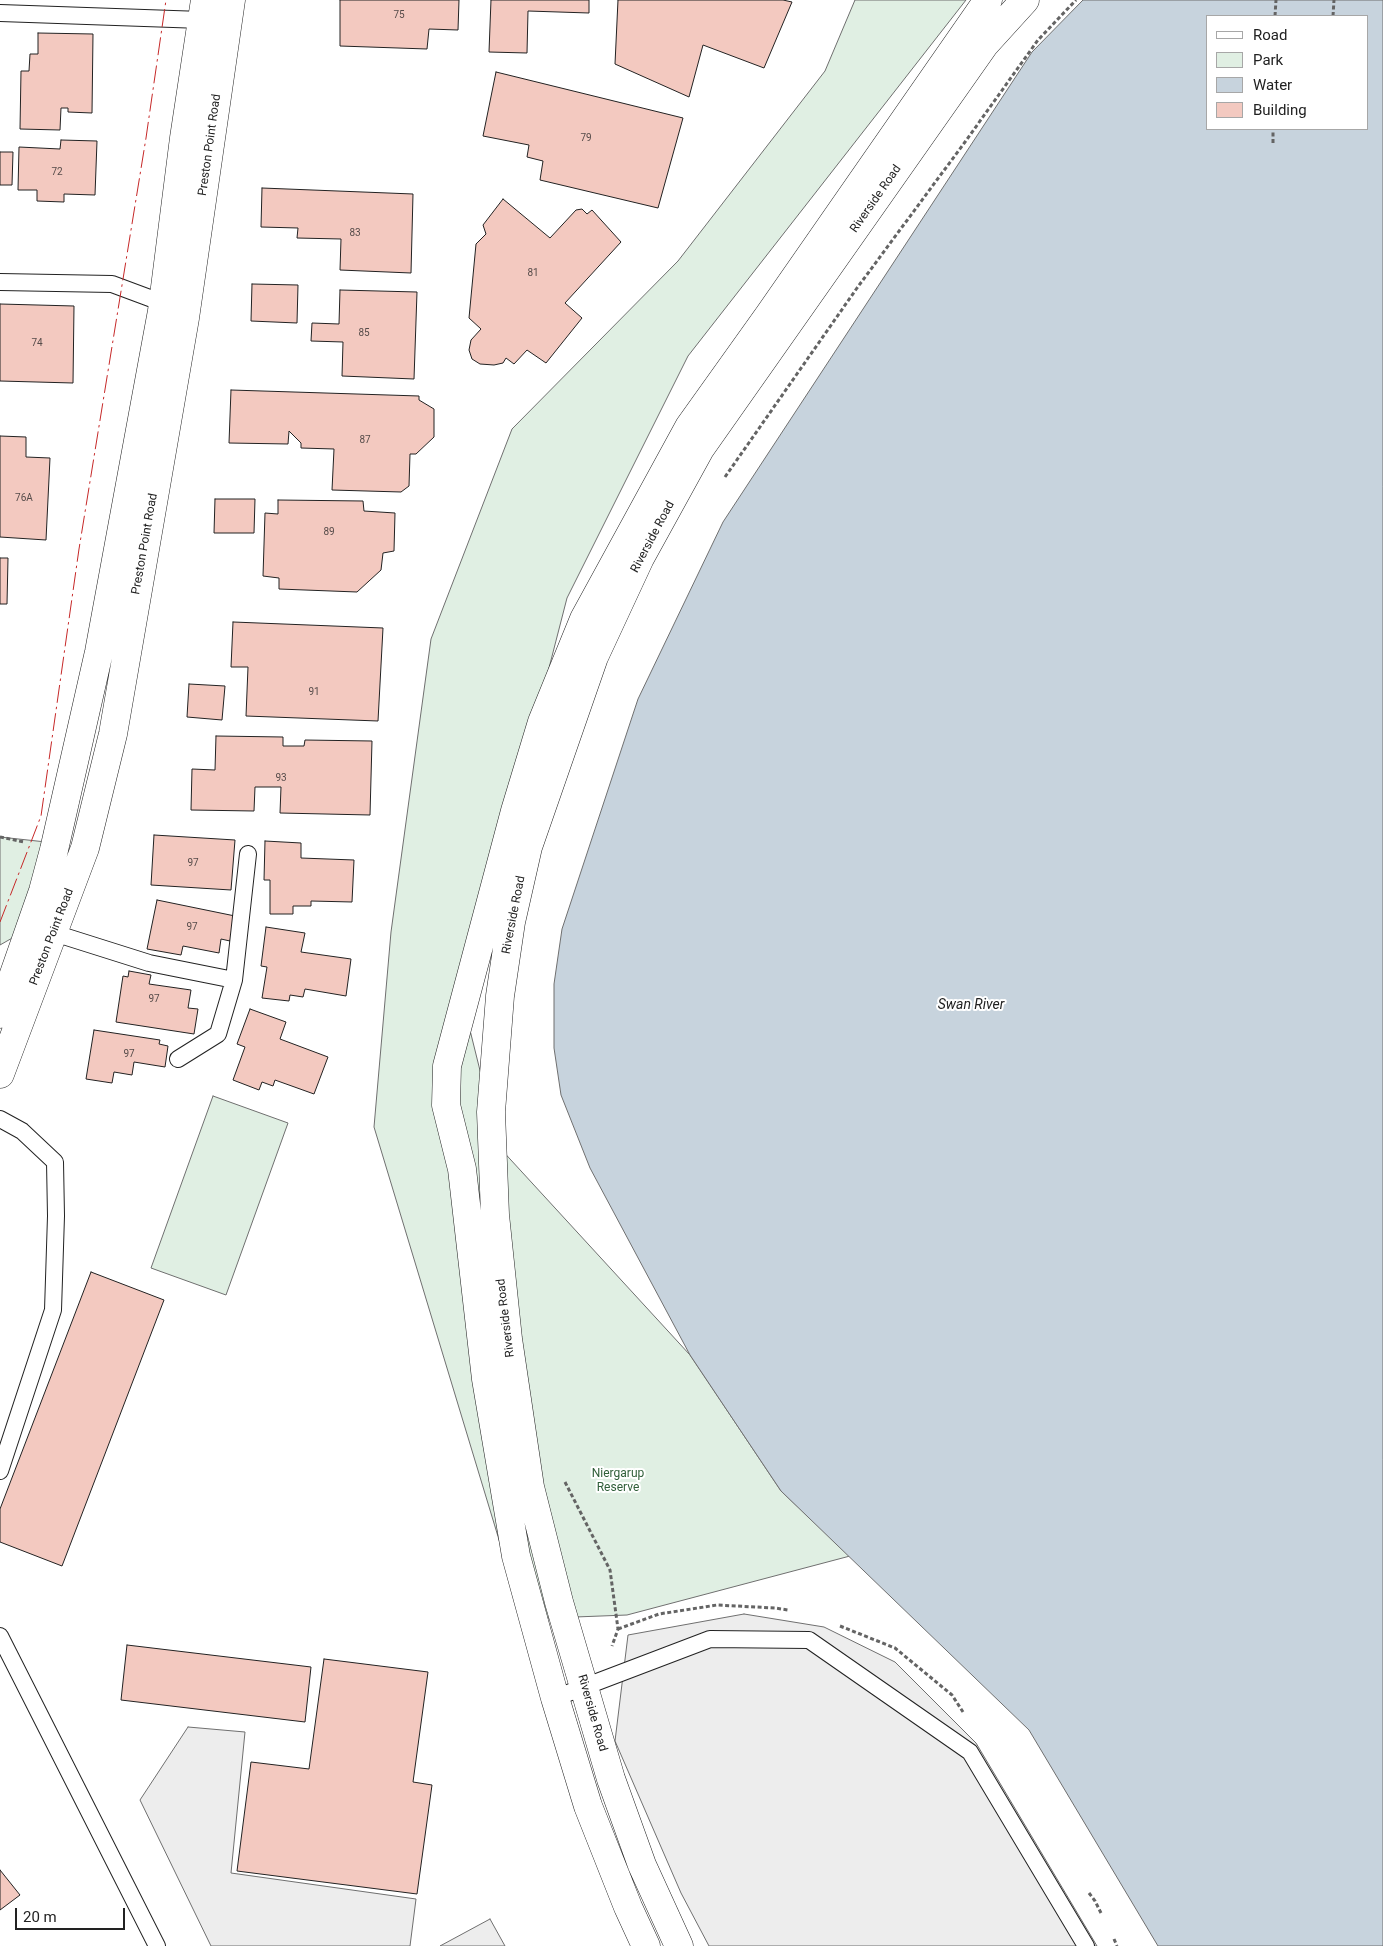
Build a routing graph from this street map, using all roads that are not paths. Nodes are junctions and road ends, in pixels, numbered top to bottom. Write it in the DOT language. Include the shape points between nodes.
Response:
graph roads {
  1 [pos="231,0"];
  2 [pos="988,0"];
  3 [pos="1025,0"];
  4 [pos="203,10"];
  5 [pos="0,13"];
  6 [pos="0,282"];
  7 [pos="163,303"];
  8 [pos="248,854"];
  9 [pos="54,933"];
  10 [pos="234,980"];
  11 [pos="0,1014"];
  12 [pos="178,1059"];
  13 [pos="0,1074"];
  14 [pos="0,1119"];
  15 [pos="0,1471"];
  16 [pos="0,1636"];
  17 [pos="593,1683"];
  18 [pos="555,1698"];
  19 [pos="157,1946"];
  20 [pos="646,1946"];
  21 [pos="679,1946"];
  22 [pos="1086,1946"];
  1 -- 9 [label="street, Preston Point Road" via="185,318 114,734 85,848"];
  2 -- 18 [label="street, Riverside Road" via="688,428 584,619 542,722 447,1066 446,1105 462,1168 486,1379 516,1556"];
  3 -- 17 [label="street, Riverside Road" via="985,44 700,449 640,558 594,657 528,848 511,922 500,996 491,1112 495,1215 508,1339 530,1487 559,1602"];
  4 -- 5 [label="lane"];
  4 -- 7 [label="street, Preston Point Road"];
  6 -- 7 [label="lane" via="112,284"];
  7 -- 11 [label="street, Preston Point Road" via="99,652 70,784 43,891"];
  8 -- 10 [label="lane"];
  9 -- 10 [label="lane" via="148,963"];
  9 -- 13 [label="street, Preston Point Road"];
  10 -- 12 [label="lane" via="218,1034"];
  14 -- 15 [label="lane" via="22,1131 55,1162 56,1216 53,1310"];
  16 -- 19 [label="lane"];
  17 -- 18 [label="lane"];
  17 -- 21 [label="street, Riverside Road" via="611,1779 639,1856"];
  17 -- 22 [label="lane" via="710,1639 809,1640 970,1752"];
  18 -- 20 [label="street, Riverside Road" via="588,1806"];
}
